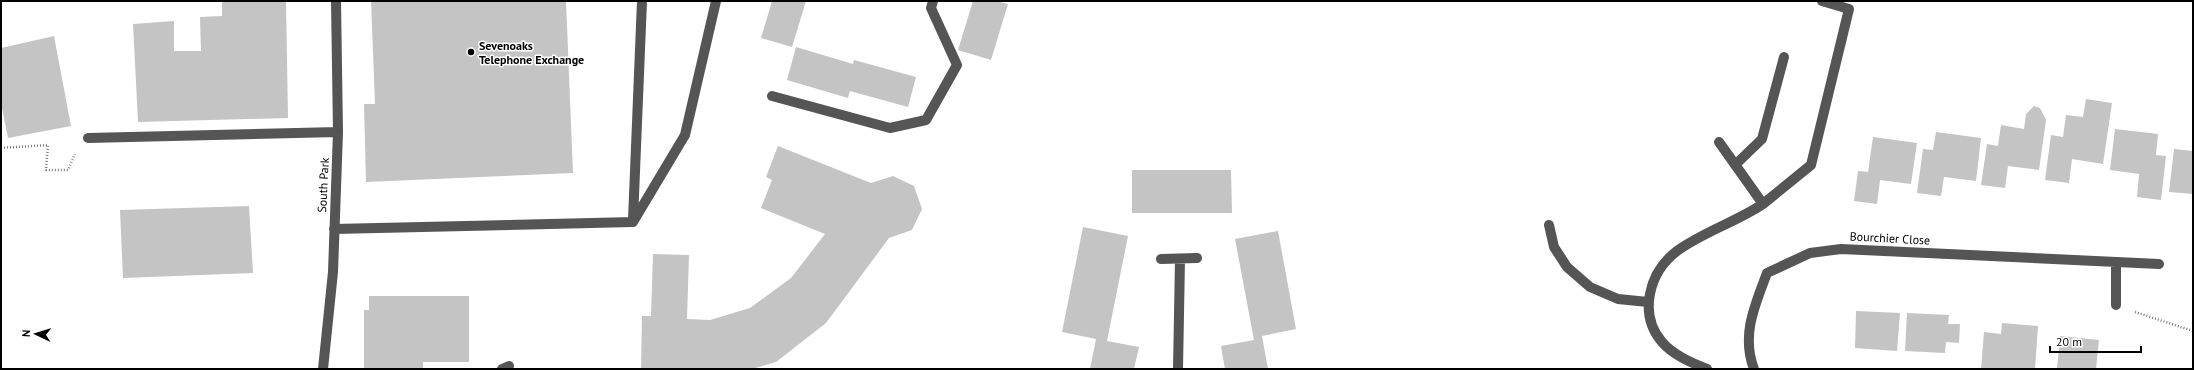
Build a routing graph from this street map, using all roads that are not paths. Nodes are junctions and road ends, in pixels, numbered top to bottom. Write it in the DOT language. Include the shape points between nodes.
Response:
graph roads {
  1 [pos="336,1"];
  2 [pos="642,1"];
  3 [pos="716,1"];
  4 [pos="933,1"];
  5 [pos="1822,1"];
  6 [pos="1784,57"];
  7 [pos="772,96"];
  8 [pos="338,132"];
  9 [pos="88,138"];
  10 [pos="1719,142"];
  11 [pos="1735,165"];
  12 [pos="1763,204"];
  13 [pos="633,222"];
  14 [pos="1549,224"];
  15 [pos="334,229"];
  16 [pos="1197,258"];
  17 [pos="1161,259"];
  18 [pos="1180,259"];
  19 [pos="2116,262"];
  20 [pos="2159,264"];
  21 [pos="1648,302"];
  22 [pos="2116,306"];
  23 [pos="323,369"];
  24 [pos="1178,369"];
  25 [pos="1707,369"];
  26 [pos="1754,369"];
  1 -- 8 [label="street, South Park"];
  2 -- 13 [label="street"];
  3 -- 13 [label="street" via="686,135"];
  4 -- 7 [label="street" via="931,8 957,65 926,120 890,128"];
  5 -- 12 [label="street" via="1849,9 1811,165"];
  6 -- 11 [label="street" via="1762,139"];
  8 -- 9 [label="street"];
  8 -- 15 [label="street, South Park"];
  10 -- 11 [label="street"];
  11 -- 12 [label="street"];
  12 -- 21 [label="street" via="1745,216 1676,251 1653,280"];
  13 -- 15 [label="street"];
  14 -- 21 [label="street" via="1554,247 1567,267 1590,287 1618,299"];
  15 -- 23 [label="street, South Park" via="333,272"];
  16 -- 18 [label="street"];
  17 -- 18 [label="street"];
  18 -- 24 [label="street"];
  19 -- 20 [label="street, Bourchier Close"];
  19 -- 22 [label="street"];
  19 -- 26 [label="street, Bourchier Close" via="1841,249 1810,253 1767,273 1750,317 1749,356"];
  21 -- 25 [label="street" via="1651,323 1662,343 1687,361"];
}
